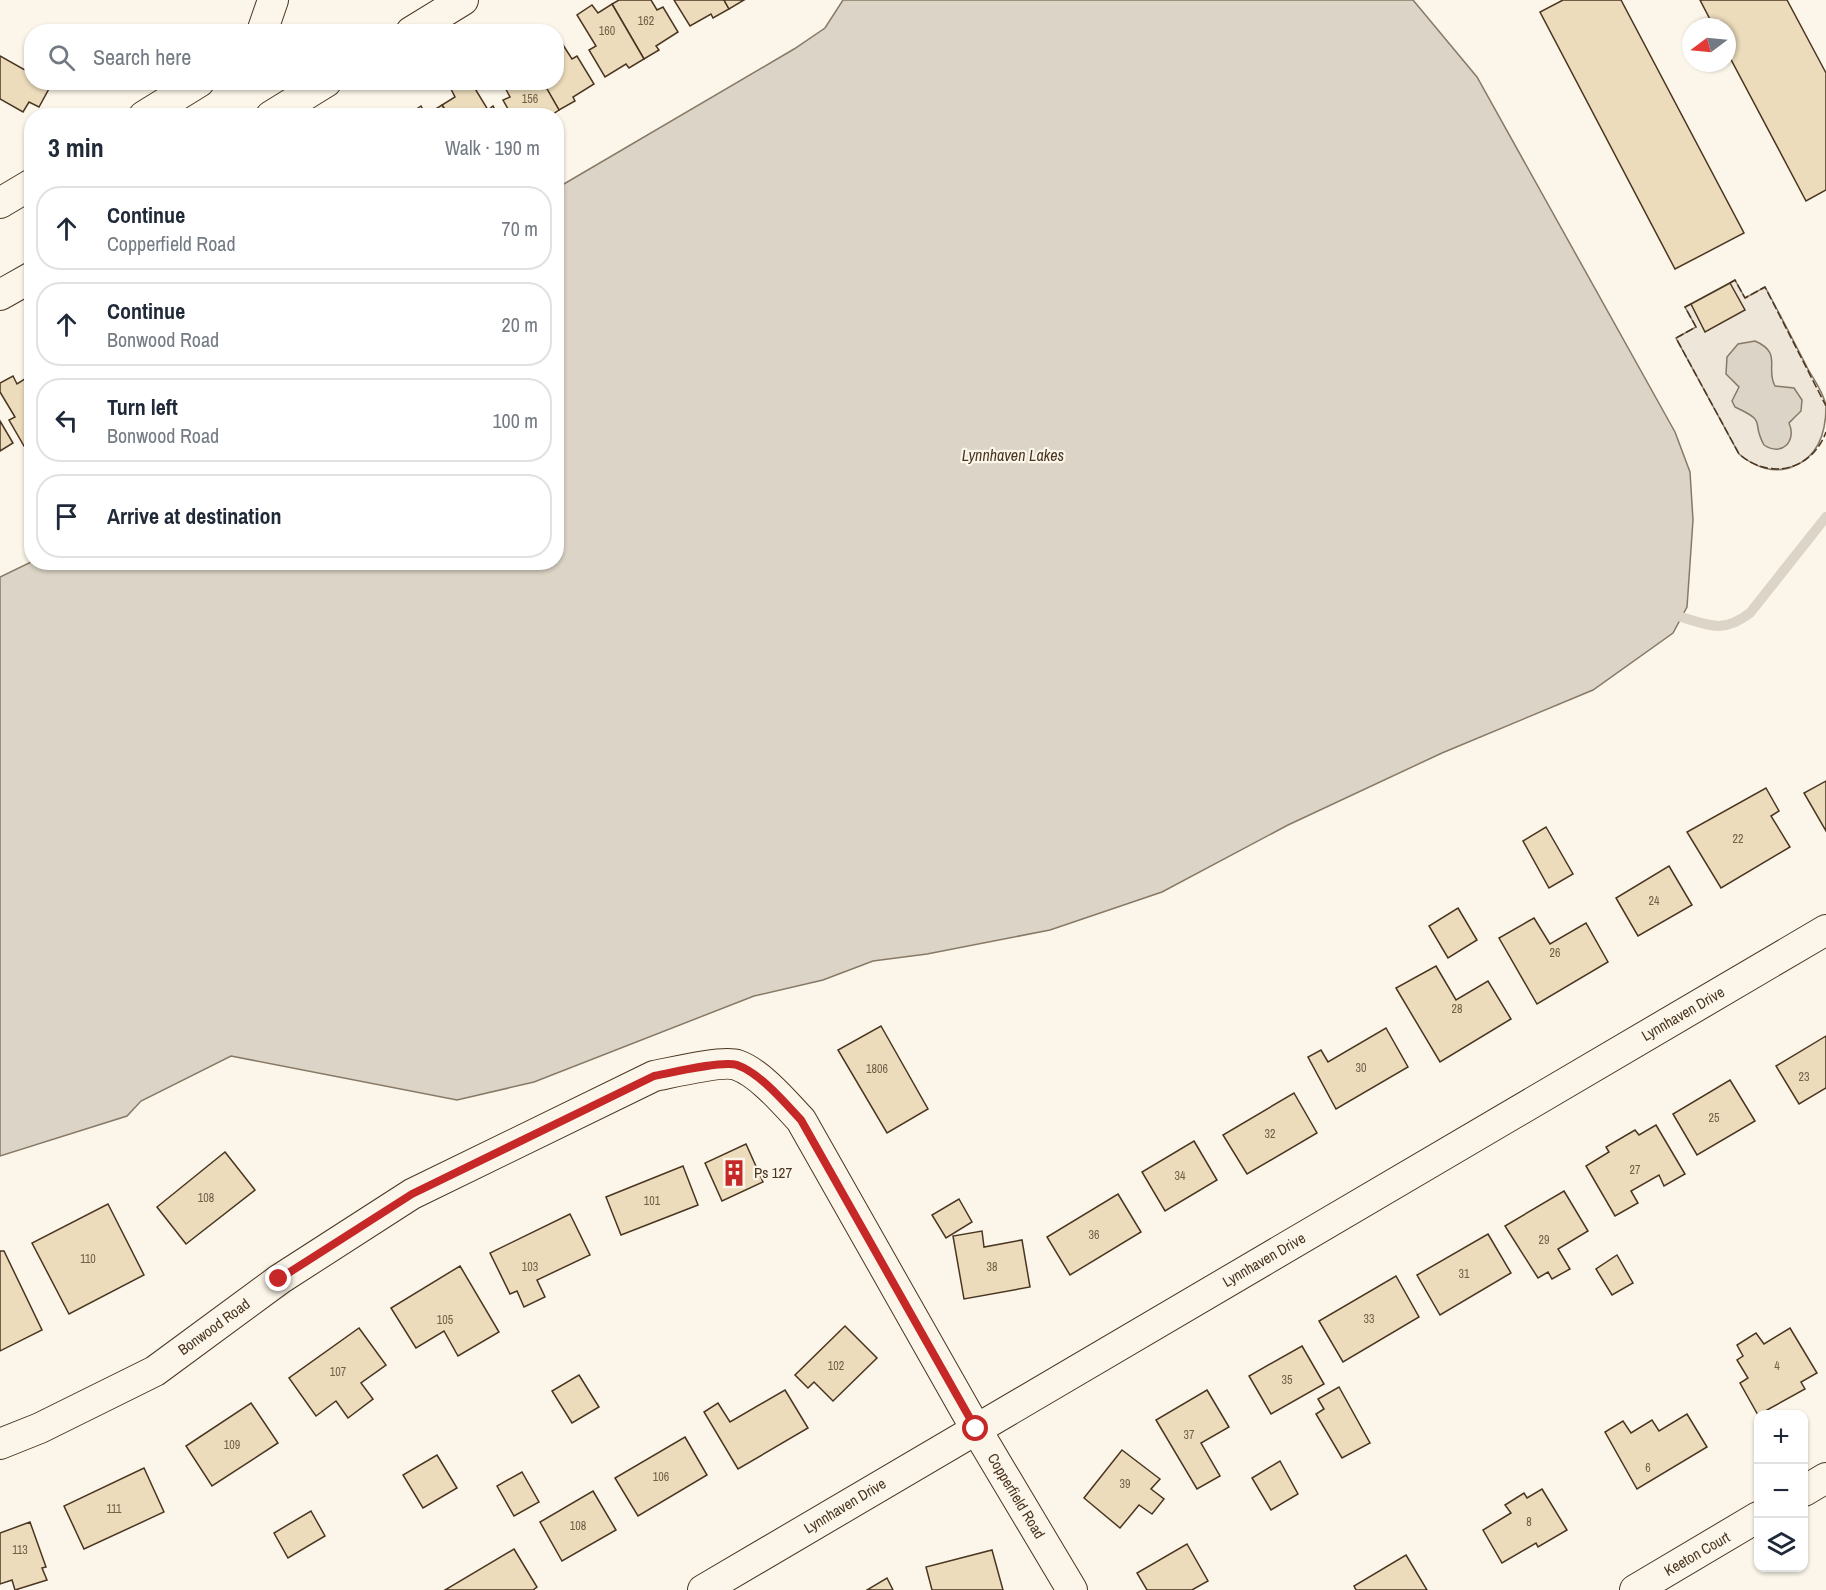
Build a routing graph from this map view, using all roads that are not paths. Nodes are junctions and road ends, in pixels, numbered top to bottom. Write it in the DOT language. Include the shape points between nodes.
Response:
graph roads {
  1 [pos="273,0"];
  2 [pos="463,0"];
  3 [pos="265,24"];
  4 [pos="424,24"];
  5 [pos="186,90"];
  6 [pos="313,90"];
  7 [pos="157,108"];
  8 [pos="284,108"];
  9 [pos="24,189"];
  10 [pos="0,203"];
  11 [pos="24,282"];
  12 [pos="0,295"];
  13 [pos="1826,930"];
  14 [pos="801,1120"];
  15 [pos="976,1429"];
  16 [pos="0,1444"];
  17 [pos="1826,1478"];
  18 [pos="1808,1488"];
  19 [pos="1756,1518"];
  20 [pos="703,1590"];
  21 [pos="1072,1590"];
  22 [pos="1635,1590"];
  1 -- 3 [label="street"];
  2 -- 4 [label="street"];
  5 -- 7 [label="street"];
  6 -- 8 [label="street"];
  9 -- 10 [label="street"];
  11 -- 12 [label="street"];
  13 -- 15 [label="street, Lynnhaven Drive"];
  14 -- 15 [label="street, Copperfield Road"];
  14 -- 16 [label="street, Bonwood Road" via="769,1087 736,1065 654,1076 412,1194 279,1279 155,1371"];
  15 -- 20 [label="street, Lynnhaven Drive"];
  15 -- 21 [label="street, Copperfield Road"];
  17 -- 18 [label="street"];
  19 -- 22 [label="street, Keeton Court"];
}
